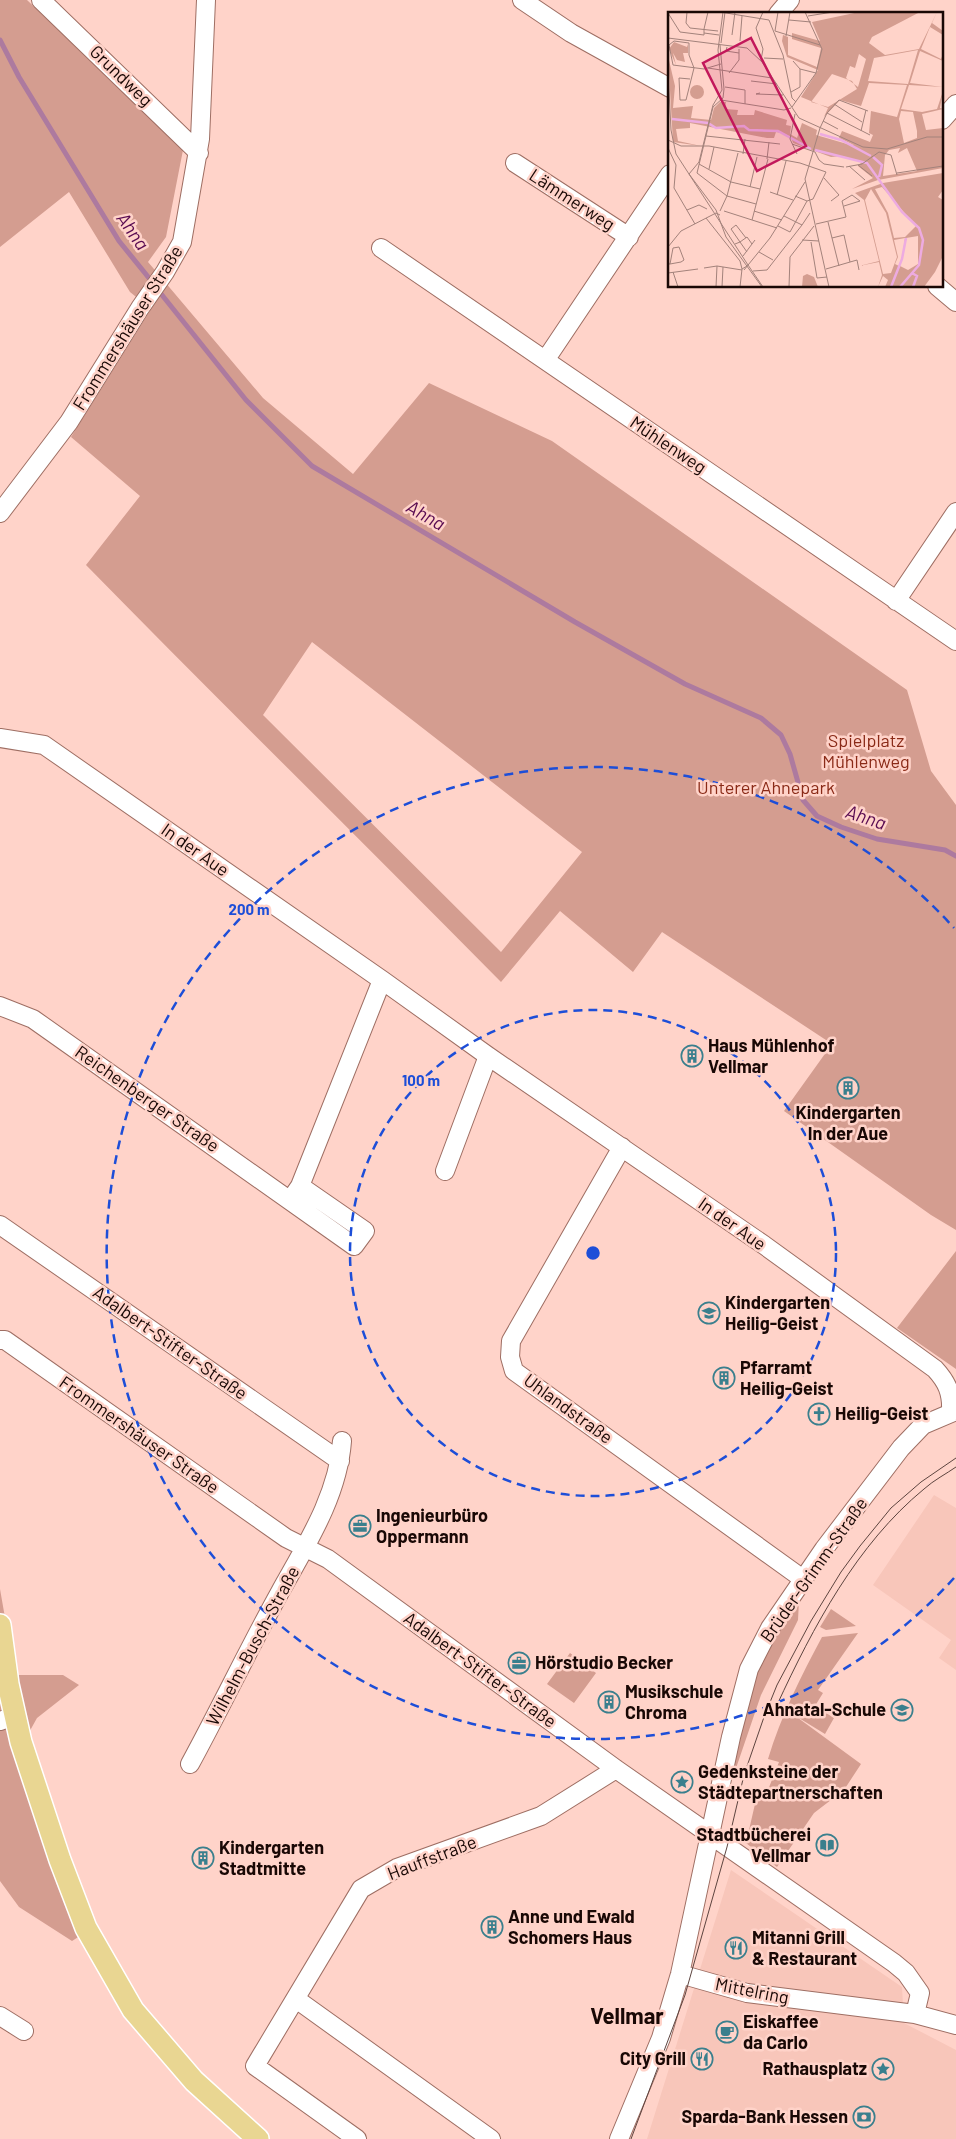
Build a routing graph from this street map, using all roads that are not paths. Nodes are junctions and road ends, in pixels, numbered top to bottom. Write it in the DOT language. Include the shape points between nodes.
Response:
graph roads {
  1 [pos="42,0"];
  2 [pos="206,0"];
  3 [pos="522,0"];
  4 [pos="790,0"];
  5 [pos="780,12"];
  6 [pos="668,87"];
  7 [pos="956,104"];
  8 [pos="944,118"];
  9 [pos="199,153"];
  10 [pos="515,163"];
  11 [pos="668,177"];
  12 [pos="629,237"];
  13 [pos="381,248"];
  14 [pos="939,288"];
  15 [pos="956,302"];
  16 [pos="546,359"];
  17 [pos="956,512"];
  18 [pos="0,513"];
  19 [pos="896,602"];
  20 [pos="956,641"];
  21 [pos="0,738"];
  22 [pos="382,980"];
  23 [pos="0,1006"];
  24 [pos="488,1056"];
  25 [pos="622,1147"];
  26 [pos="445,1171"];
  27 [pos="0,1224"];
  28 [pos="0,1340"];
  29 [pos="954,1411"];
  30 [pos="342,1441"];
  31 [pos="340,1461"];
  32 [pos="281,1534"];
  33 [pos="306,1548"];
  34 [pos="803,1579"];
  35 [pos="0,1626"];
  36 [pos="7,1718"];
  37 [pos="190,1764"];
  38 [pos="616,1769"];
  39 [pos="711,1836"];
  40 [pos="680,1974"];
  41 [pos="296,1999"];
  42 [pos="915,2014"];
  43 [pos="0,2016"];
  44 [pos="956,2025"];
  45 [pos="24,2031"];
  46 [pos="258,2139"];
  47 [pos="357,2139"];
  48 [pos="491,2139"];
  49 [pos="619,2139"];
  1 -- 9 [label="street, Grundweg"];
  2 -- 9 [label="street, Frommershäuser Straße"];
  3 -- 6 [label="street" via="572,33"];
  4 -- 5 [label="street"];
  7 -- 8 [label="street"];
  9 -- 18 [label="street, Frommershäuser Straße" via="182,242 69,422"];
  10 -- 12 [label="street, Lämmerweg"];
  11 -- 12 [label="street"];
  12 -- 16 [label="street"];
  13 -- 16 [label="street, Mühlenweg"];
  14 -- 15 [label="street"];
  16 -- 19 [label="street, Mühlenweg"];
  17 -- 19 [label="street"];
  19 -- 20 [label="street, Mühlenweg"];
  21 -- 22 [label="street, In der Aue" via="44,745"];
  22 -- 23 [label="street, Reichenberger Straße" via="295,1193 33,1019"];
  22 -- 24 [label="street, In der Aue"];
  24 -- 25 [label="street, In der Aue"];
  24 -- 26 [label="street"];
  25 -- 29 [label="street, In der Aue" via="934,1369 946,1381"];
  25 -- 34 [label="street, Uhlandstraße" via="511,1342 510,1357 514,1371"];
  27 -- 31 [label="street, Adalbert-Stifter-Straße"];
  28 -- 32 [label="street, Frommershäuser Straße"];
  29 -- 34 [label="street, Brüder-Grimm-Straße" via="923,1425 901,1448"];
  30 -- 31 [label="street"];
  31 -- 33 [label="street"];
  32 -- 33 [label="street, Wilhelm-Busch-Straße"];
  33 -- 37 [label="street, Wilhelm-Busch-Straße"];
  33 -- 38 [label="street, Adalbert-Stifter-Straße" via="328,1559"];
  34 -- 39 [label="street, Brüder-Grimm-Straße" via="770,1628 749,1669"];
  35 -- 36 [label="main road"];
  36 -- 46 [label="main road" via="86,1928 133,2010 194,2081"];
  38 -- 39 [label="street, Adalbert-Stifter-Straße"];
  38 -- 41 [label="street, Hauffstraße" via="541,1816 397,1868 361,1889"];
  39 -- 40 [label="street, Brüder-Grimm-Straße"];
  39 -- 42 [label="street, Adalbert-Stifter-Straße" via="894,1962 920,1993"];
  40 -- 42 [label="street, Mittelring" via="747,1993"];
  40 -- 49 [label="street, Brüder-Grimm-Straße" via="660,2038"];
  41 -- 47 [label="street, Hauffstraße" via="255,2066"];
  41 -- 48 [label="street"];
  42 -- 44 [label="street, Mittelring"];
  43 -- 45 [label="street"];
}
